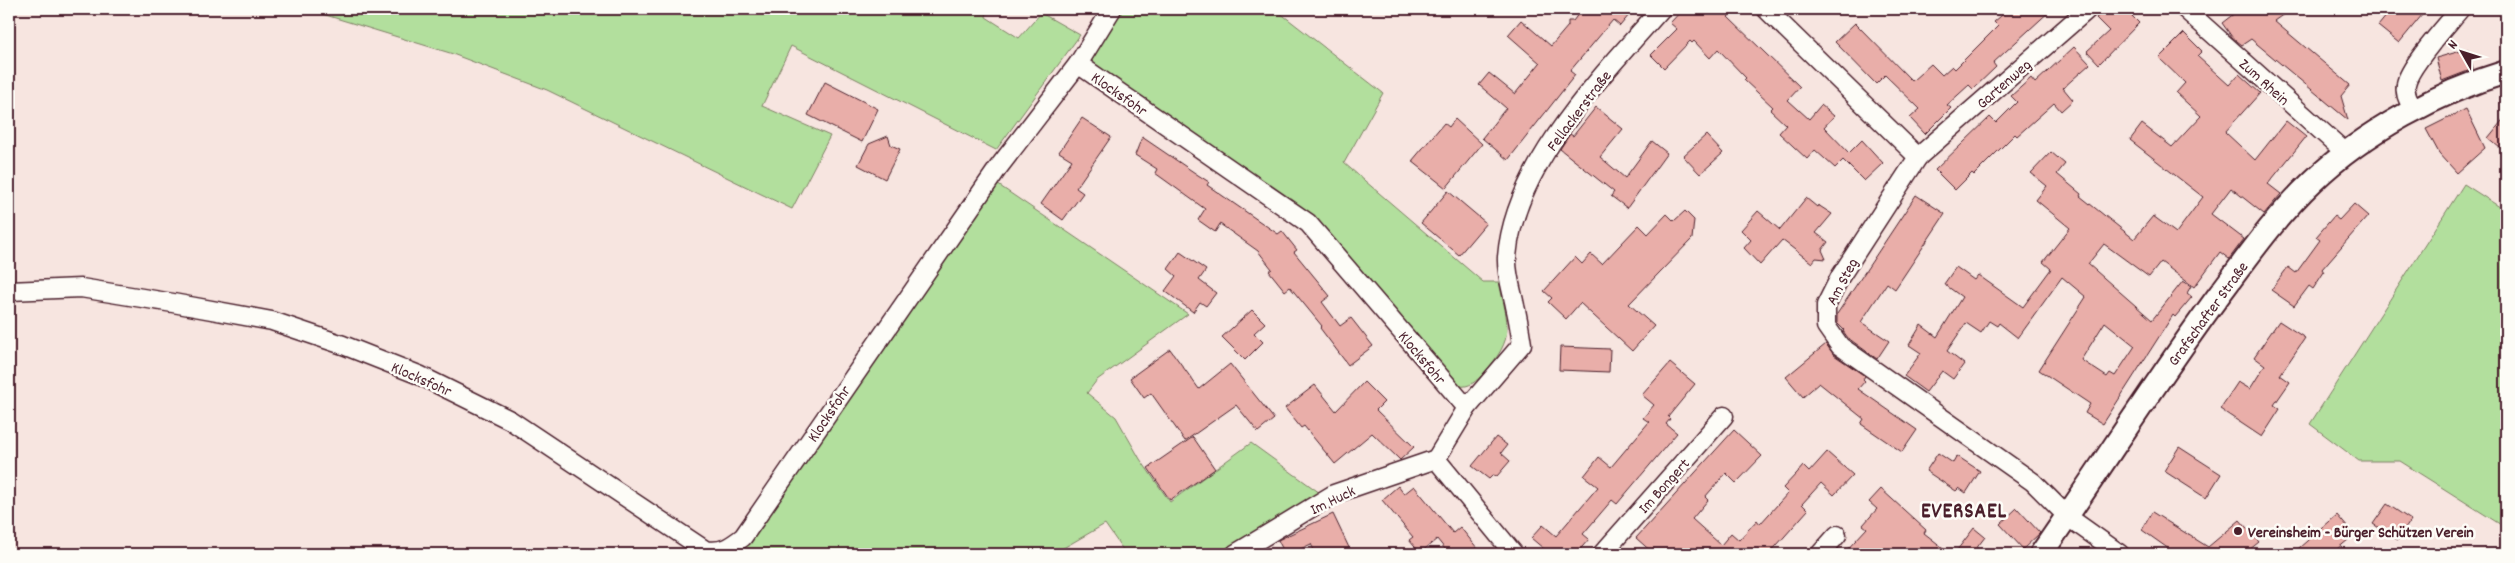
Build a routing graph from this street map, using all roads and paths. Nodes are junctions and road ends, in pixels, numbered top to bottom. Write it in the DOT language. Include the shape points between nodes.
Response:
graph roads {
  1 [pos="1112,9"];
  2 [pos="1661,9"];
  3 [pos="1766,9"];
  4 [pos="2088,9"];
  5 [pos="2185,9"];
  6 [pos="2460,9"];
  7 [pos="1078,64"];
  8 [pos="2506,72"];
  9 [pos="2413,110"];
  10 [pos="2346,153"];
  11 [pos="1918,157"];
  12 [pos="9,291"];
  13 [pos="1467,408"];
  14 [pos="1724,416"];
  15 [pos="1436,459"];
  16 [pos="2068,516"];
  17 [pos="1837,535"];
  18 [pos="1235,554"];
  19 [pos="1514,554"];
  20 [pos="1602,554"];
  21 [pos="1820,554"];
  22 [pos="2041,554"];
  23 [pos="2120,554"];
  1 -- 7 [label="street"];
  2 -- 13 [label="street, Fellackerstraße" via="1554,138 1527,188 1515,214 1507,259 1522,344"];
  3 -- 11 [label="street"];
  4 -- 11 [label="street, Gartenweg"];
  5 -- 10 [label="street, Zum Rhein"];
  6 -- 9 [label="street" via="2411,71 2406,97"];
  7 -- 12 [label="street, Klocksfohr" via="992,176 743,537 729,549 716,552 705,550 510,420 419,375 343,345 272,320 81,288"];
  7 -- 13 [label="street, Klocksfohr" via="1308,223"];
  8 -- 9 [label="street, Grafschafter Straße"];
  9 -- 10 [label="street, Grafschafter Straße"];
  10 -- 16 [label="street, Grafschafter Straße" via="2313,180 2267,230 2178,350"];
  11 -- 16 [label="street, Am Steg" via="1840,277 1826,305 1826,326 1840,346 2033,482"];
  13 -- 15 [label="street, Fellackerstraße"];
  14 -- 20 [label="street, Im Bongert"];
  15 -- 18 [label="street, Im Huck" via="1334,494"];
  15 -- 19 [label="street"];
  16 -- 22 [label="street, Grafschafter Straße"];
  16 -- 23 [label="street, Am Steg"];
  17 -- 21 [label="street"];
}
